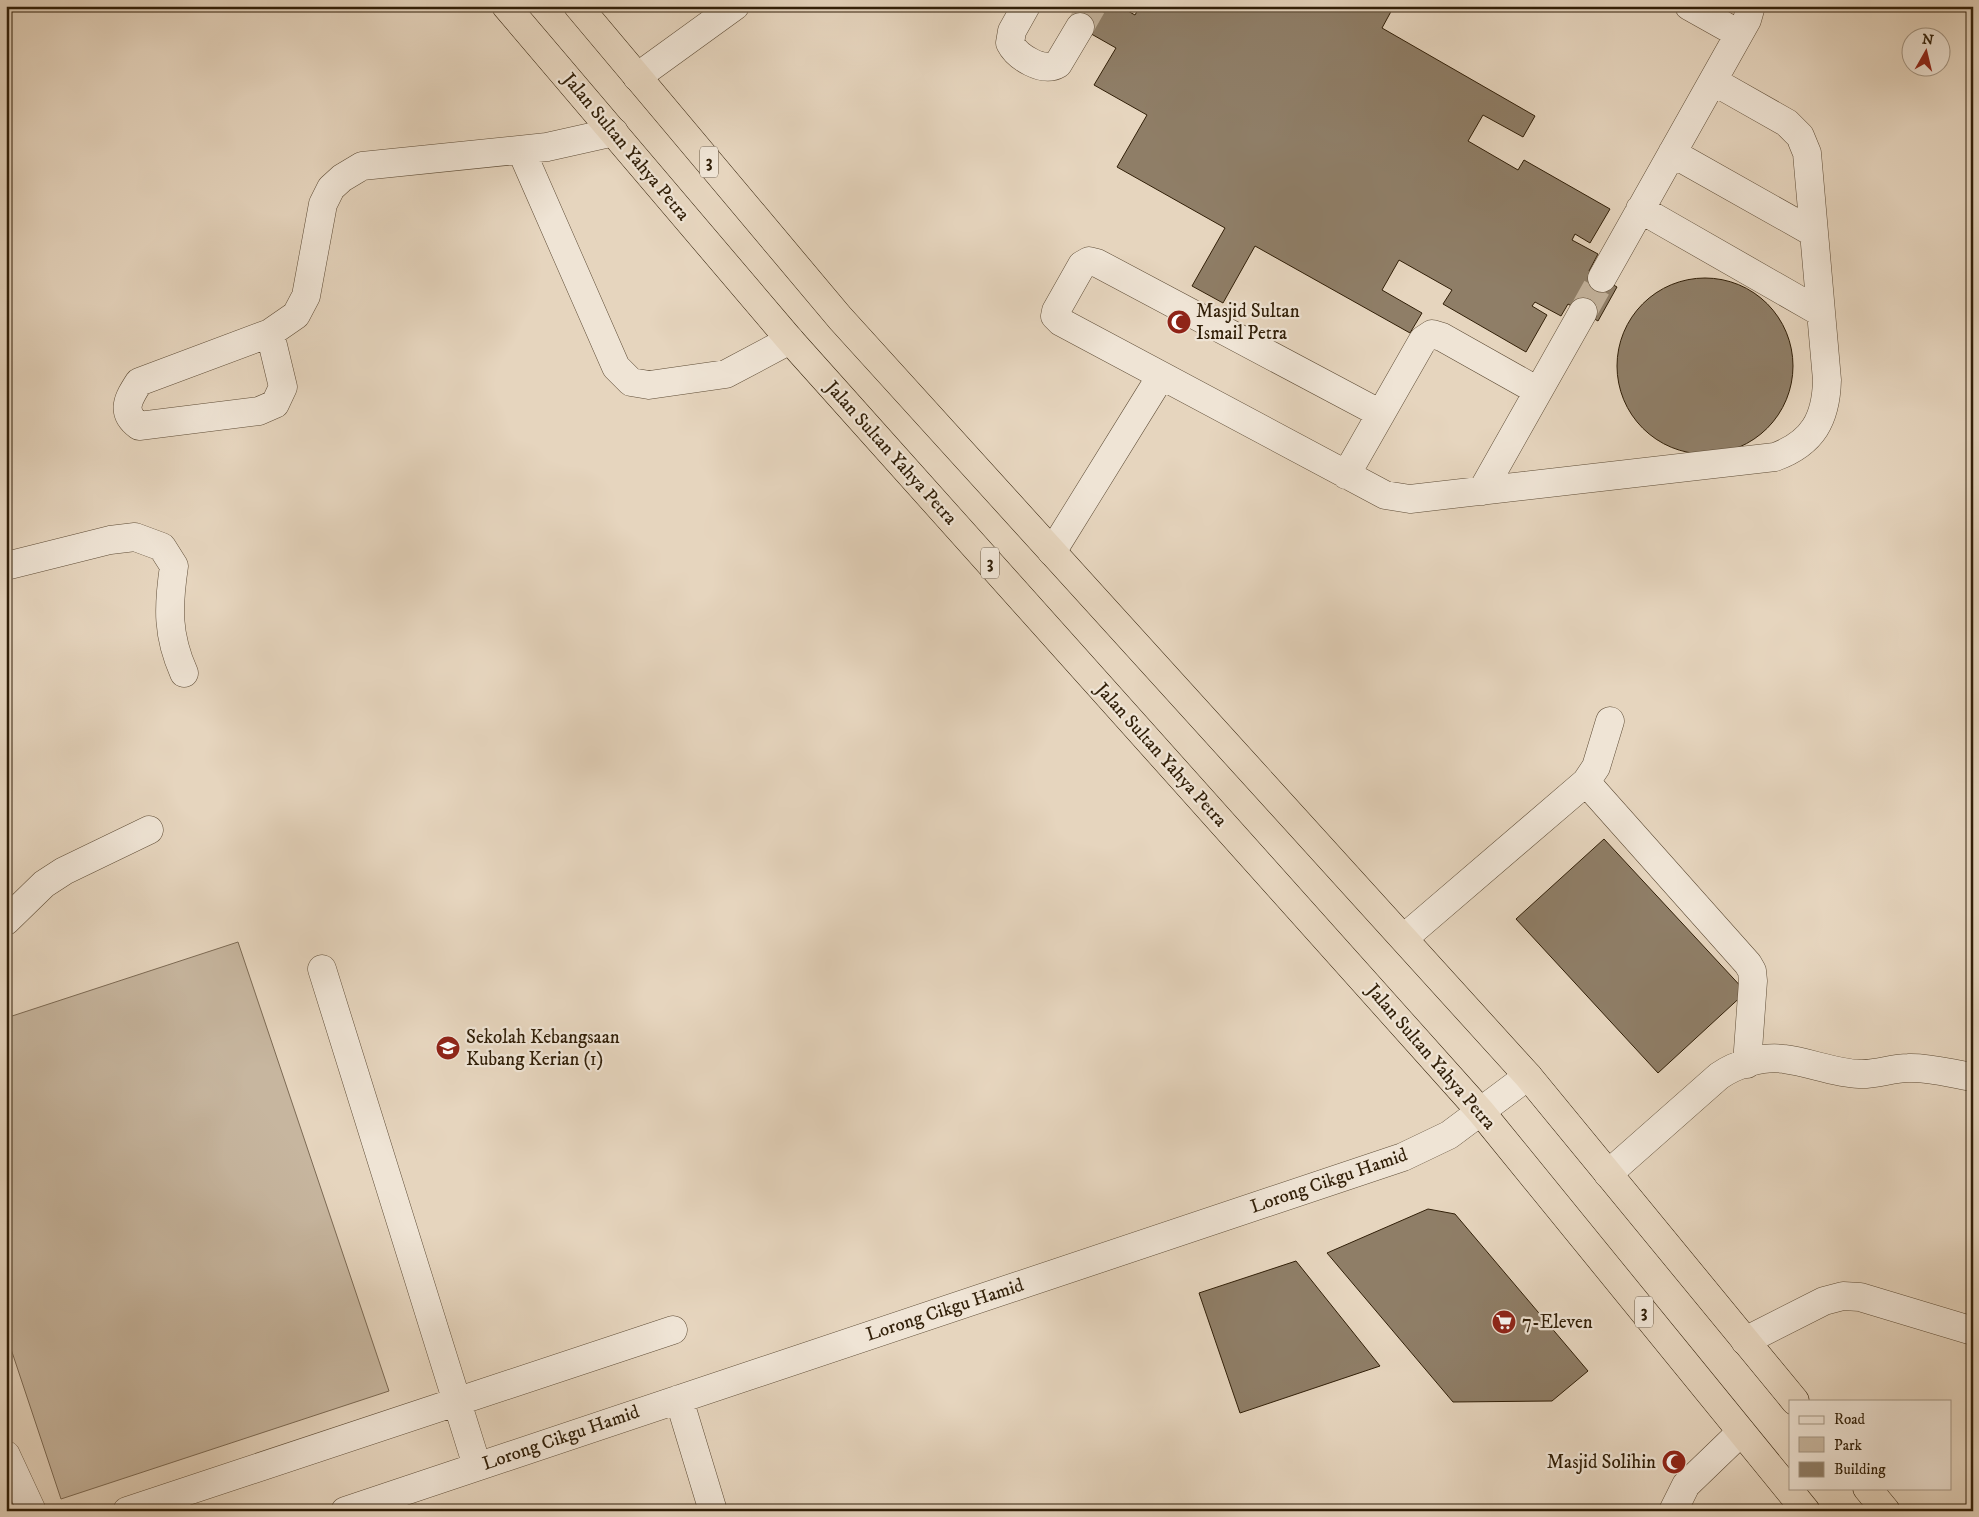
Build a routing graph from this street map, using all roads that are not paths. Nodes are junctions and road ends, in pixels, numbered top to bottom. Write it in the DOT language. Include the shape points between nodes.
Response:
graph roads {
  1 [pos="506,6"];
  2 [pos="578,6"];
  3 [pos="735,6"];
  4 [pos="1026,6"];
  5 [pos="1690,6"];
  6 [pos="1751,6"];
  7 [pos="1080,27"];
  8 [pos="1739,34"];
  9 [pos="637,77"];
  10 [pos="1713,81"];
  11 [pos="614,132"];
  12 [pos="521,150"];
  13 [pos="1672,153"];
  14 [pos="1640,209"];
  15 [pos="1814,233"];
  16 [pos="1602,278"];
  17 [pos="1583,312"];
  18 [pos="1820,312"];
  19 [pos="270,333"];
  20 [pos="790,340"];
  21 [pos="1160,376"];
  22 [pos="1538,391"];
  23 [pos="1381,414"];
  24 [pos="1346,475"];
  25 [pos="1482,491"];
  26 [pos="1052,552"];
  27 [pos="6,566"];
  28 [pos="184,673"];
  29 [pos="1610,721"];
  30 [pos="1586,782"];
  31 [pos="149,830"];
  32 [pos="6,921"];
  33 [pos="1404,938"];
  34 [pos="322,969"];
  35 [pos="1747,1064"];
  36 [pos="1528,1076"];
  37 [pos="1973,1077"];
  38 [pos="1481,1112"];
  39 [pos="1608,1174"];
  40 [pos="673,1330"];
  41 [pos="1973,1331"];
  42 [pos="1745,1341"];
  43 [pos="679,1399"];
  44 [pos="1794,1400"];
  45 [pos="457,1402"];
  46 [pos="1742,1432"];
  47 [pos="6,1455"];
  48 [pos="478,1466"];
  49 [pos="1870,1490"];
  50 [pos="32,1511"];
  51 [pos="127,1511"];
  52 [pos="345,1511"];
  53 [pos="713,1511"];
  54 [pos="1673,1511"];
  55 [pos="1806,1511"];
  56 [pos="1886,1511"];
  1 -- 11 [label="highway, Jalan Sultan Yahya Petra / 3"];
  2 -- 9 [label="highway, 3"];
  3 -- 9 [label="street"];
  4 -- 7 [label="street" via="1012,31 1010,43 1016,52 1040,66 1058,64"];
  5 -- 8 [label="street"];
  6 -- 8 [label="street"];
  8 -- 10 [label="street"];
  9 -- 26 [label="highway, 3" via="840,318"];
  10 -- 13 [label="street"];
  10 -- 15 [label="street" via="1787,123 1800,136 1807,152"];
  11 -- 12 [label="street"];
  11 -- 20 [label="highway, Jalan Sultan Yahya Petra / 3"];
  12 -- 19 [label="street" via="362,166 342,178 331,188 323,204 306,296 296,315"];
  12 -- 20 [label="street" via="616,366 631,382 649,385 726,374"];
  13 -- 14 [label="street"];
  13 -- 15 [label="street"];
  14 -- 16 [label="street"];
  14 -- 18 [label="street"];
  15 -- 18 [label="street"];
  17 -- 22 [label="street"];
  18 -- 25 [label="street" via="1826,380 1824,410 1812,433 1789,452 1761,459"];
  19 -- 19 [label="street" via="139,382 128,398 131,420 139,426 259,411 275,404 283,387"];
  20 -- 38 [label="highway, Jalan Sultan Yahya Petra / 3"];
  21 -- 23 [label="street" via="1057,320 1058,307 1085,262 1097,263"];
  21 -- 24 [label="street"];
  21 -- 26 [label="street"];
  22 -- 23 [label="street" via="1442,336 1432,334 1423,340"];
  22 -- 25 [label="street"];
  23 -- 24 [label="street"];
  24 -- 25 [label="street" via="1385,496 1398,498"];
  26 -- 33 [label="highway, 3"];
  27 -- 28 [label="street" via="110,540 135,537 162,547 174,566 170,625 175,652"];
  29 -- 30 [label="street" via="1596,767"];
  30 -- 33 [label="street"];
  30 -- 35 [label="street" via="1748,964 1753,981"];
  31 -- 32 [label="street" via="64,871 44,884"];
  33 -- 36 [label="highway, 3"];
  34 -- 45 [label="street"];
  35 -- 37 [label="street" via="1783,1059 1855,1074 1908,1068"];
  35 -- 39 [label="street" via="1732,1067 1719,1076"];
  36 -- 38 [label="street, Lorong Cikgu Hamid"];
  36 -- 39 [label="highway, 3"];
  38 -- 43 [label="street, Lorong Cikgu Hamid" via="1449,1135 1403,1157"];
  38 -- 46 [label="highway, Jalan Sultan Yahya Petra / 3"];
  39 -- 42 [label="highway, 3"];
  40 -- 45 [label="street"];
  41 -- 42 [label="street" via="1860,1297 1844,1296 1824,1301"];
  42 -- 44 [label="highway, 3"];
  43 -- 48 [label="street, Lorong Cikgu Hamid"];
  43 -- 53 [label="street"];
  45 -- 48 [label="street"];
  45 -- 51 [label="street"];
  46 -- 54 [label="street" via="1686,1485"];
  46 -- 55 [label="highway, Jalan Sultan Yahya Petra / 3"];
  47 -- 50 [label="street"];
  48 -- 52 [label="street, Lorong Cikgu Hamid"];
  49 -- 56 [label="highway"];
}
